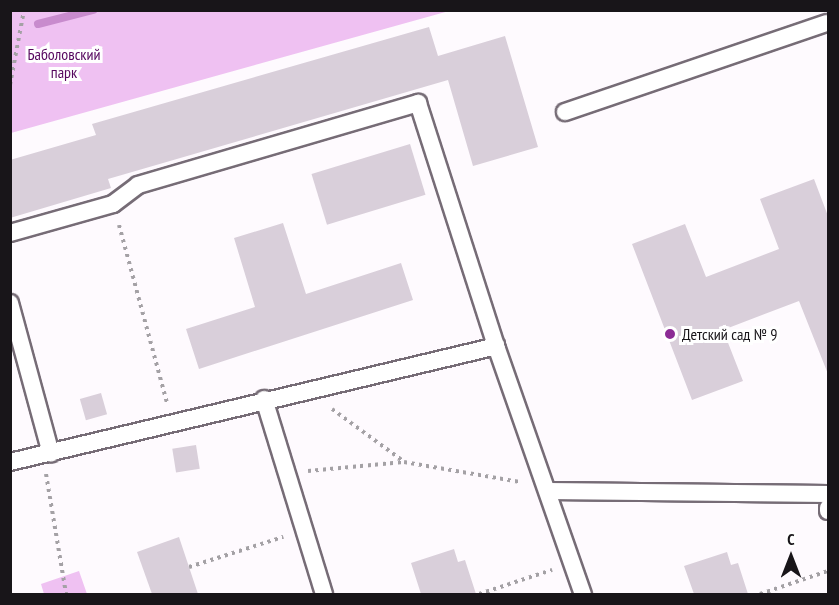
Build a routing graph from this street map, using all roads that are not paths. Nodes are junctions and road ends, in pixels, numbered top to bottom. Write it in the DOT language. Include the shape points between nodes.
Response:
graph roads {
  1 [pos="828,25"];
  2 [pos="565,112"];
  3 [pos="12,228"];
  4 [pos="10,303"];
  5 [pos="496,346"];
  6 [pos="264,399"];
  7 [pos="51,454"];
  8 [pos="10,462"];
  9 [pos="548,491"];
  10 [pos="828,494"];
  11 [pos="324,594"];
  12 [pos="583,594"];
  1 -- 2 [label="lane"];
  3 -- 5 [label="lane" via="113,204 138,185 418,103"];
  4 -- 7 [label="lane"];
  5 -- 6 [label="lane"];
  5 -- 9 [label="lane"];
  6 -- 7 [label="lane"];
  6 -- 11 [label="lane"];
  7 -- 8 [label="lane"];
  9 -- 10 [label="lane"];
  9 -- 12 [label="lane"];
}
